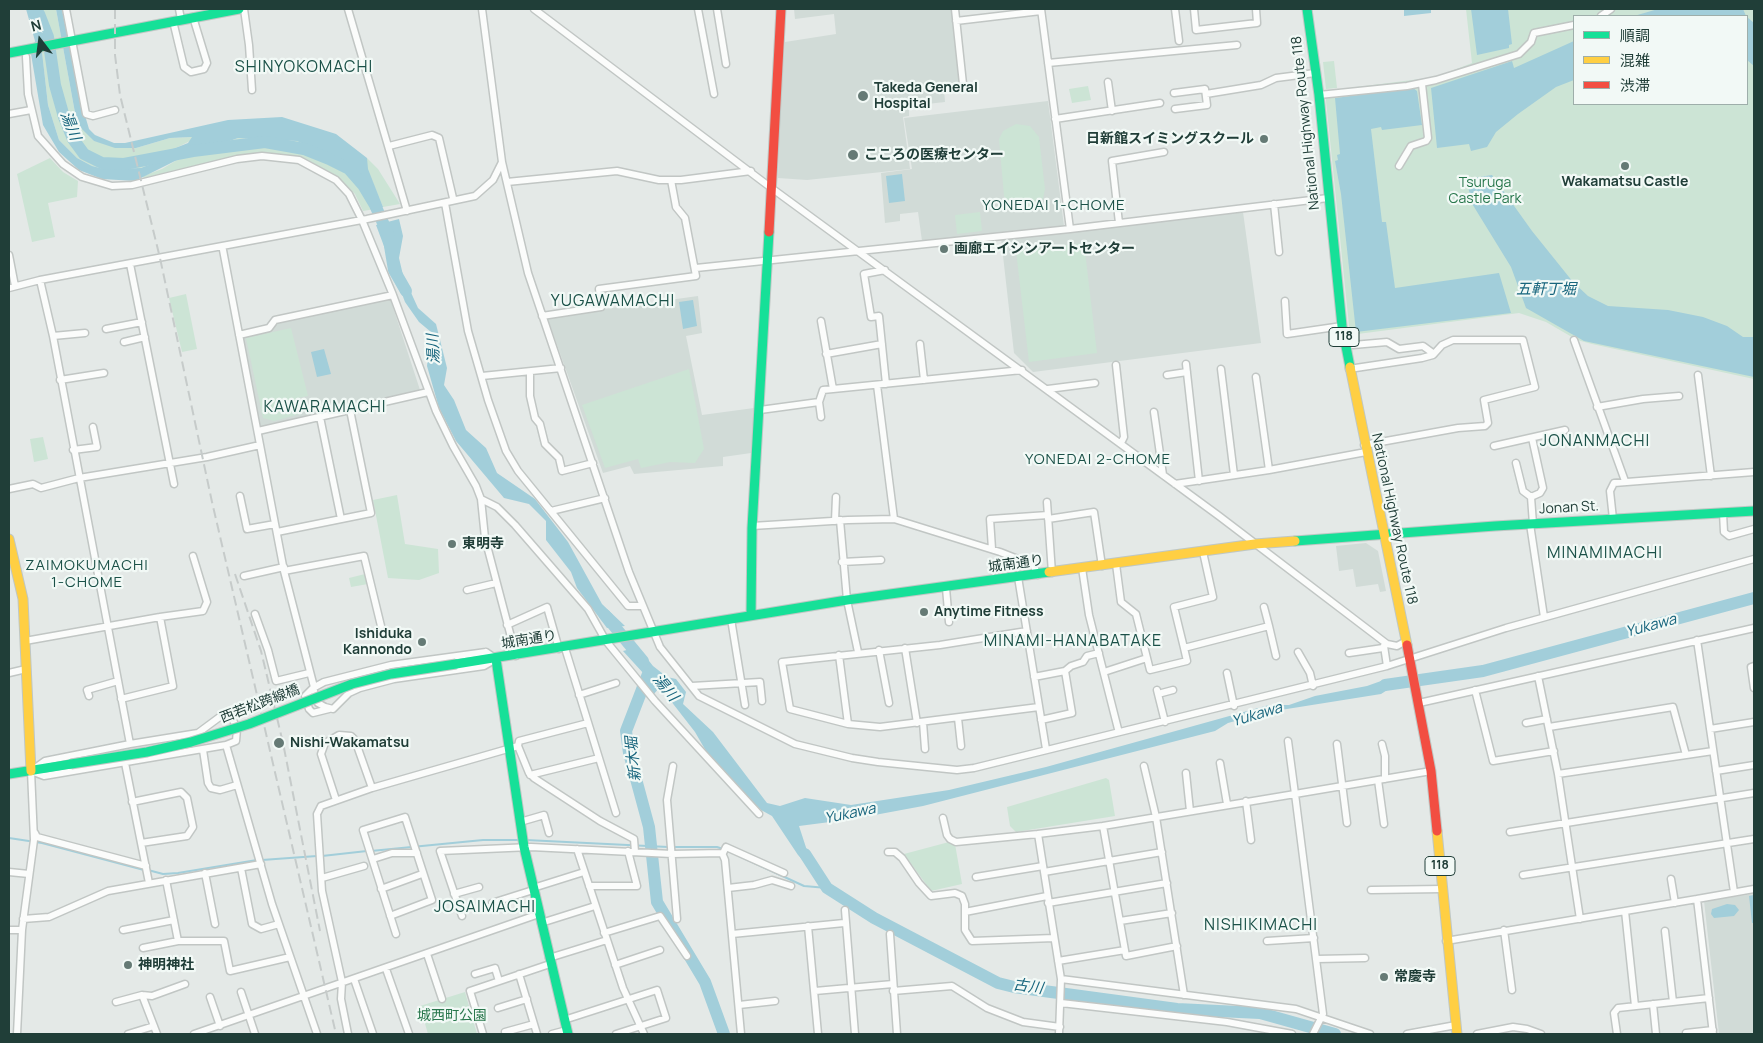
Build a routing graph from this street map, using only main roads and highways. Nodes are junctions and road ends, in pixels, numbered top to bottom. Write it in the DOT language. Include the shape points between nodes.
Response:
graph roads {
  1 [pos="239,9"];
  2 [pos="781,9"];
  3 [pos="1307,9"];
  4 [pos="221,10"];
  5 [pos="9,53"];
  6 [pos="1754,511"];
  7 [pos="1384,534"];
  8 [pos="9,540"];
  9 [pos="13,574"];
  10 [pos="752,615"];
  11 [pos="496,659"];
  12 [pos="456,664"];
  13 [pos="31,771"];
  14 [pos="9,774"];
  15 [pos="1457,1030"];
  16 [pos="568,1032"];
  1 -- 4 [label="main road"];
  2 -- 10 [label="main road" via="752,526"];
  3 -- 7 [label="main road, National Highway Route 118 / 118" via="1342,326"];
  4 -- 5 [label="main road" via="71,41 27,54"];
  6 -- 7 [label="main road, Jonan St."];
  7 -- 10 [label="main road, 城南通り" via="1255,544"];
  7 -- 15 [label="main road, National Highway Route 118 / 118" via="1430,771"];
  8 -- 9 [label="main road"];
  9 -- 13 [label="main road" via="23,599"];
  10 -- 11 [label="main road, 城南通り"];
  11 -- 12 [label="main road, 城南通り"];
  11 -- 16 [label="main road" via="524,847"];
  12 -- 13 [label="main road, 西若松跨線橋, bridge" via="352,684 249,724 191,742"];
  13 -- 14 [label="main road, 西若松跨線橋"];
}
